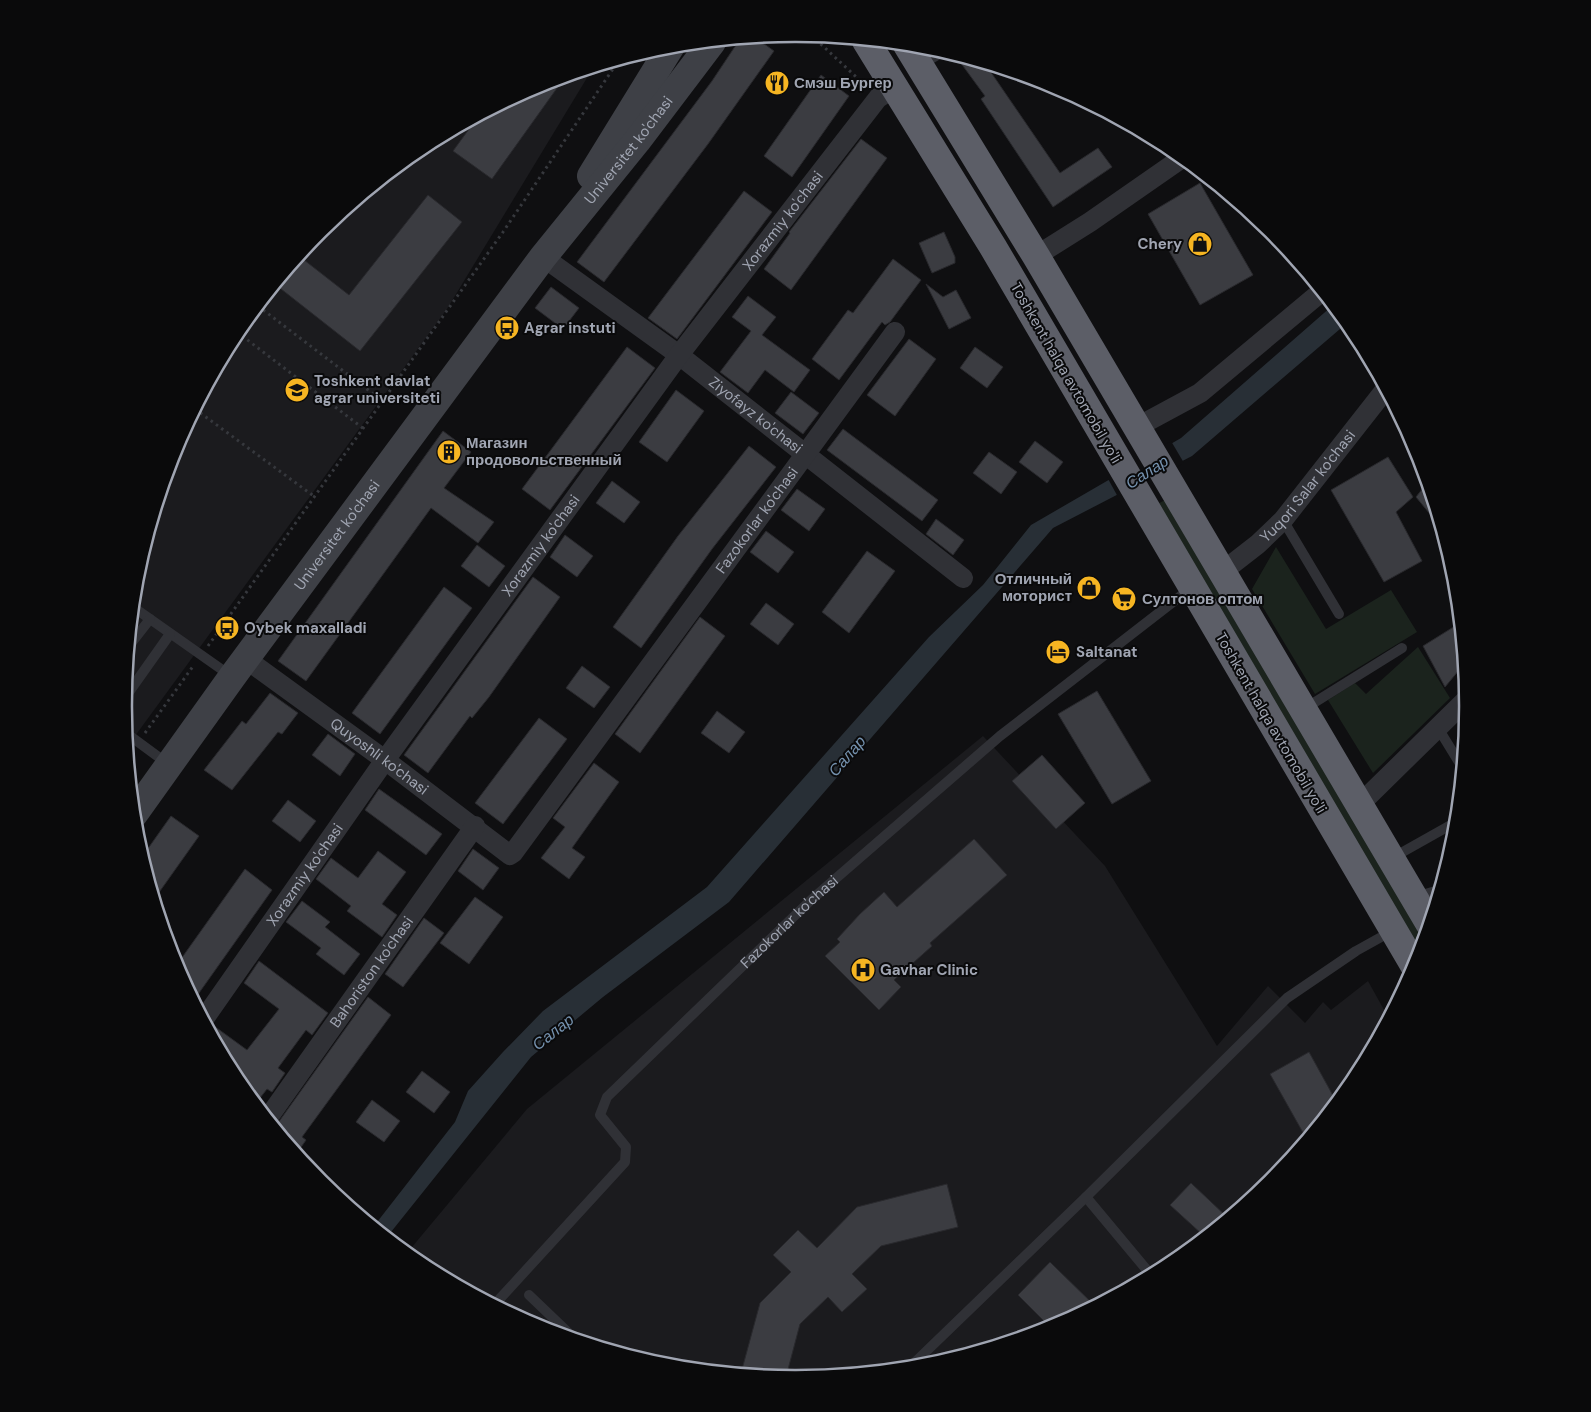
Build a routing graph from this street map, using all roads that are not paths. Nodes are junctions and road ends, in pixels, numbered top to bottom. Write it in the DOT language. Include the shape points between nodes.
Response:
graph roads {
  1 [pos="870,47"];
  2 [pos="707,48"];
  3 [pos="921,54"];
  4 [pos="665,55"];
  5 [pos="895,87"];
  6 [pos="1175,163"];
  7 [pos="1036,256"];
  8 [pos="543,257"];
  9 [pos="1317,296"];
  10 [pos="895,332"];
  11 [pos="679,355"];
  12 [pos="1383,398"];
  13 [pos="1141,434"];
  14 [pos="806,454"];
  15 [pos="1283,520"];
  16 [pos="1222,572"];
  17 [pos="963,578"];
  18 [pos="1192,588"];
  19 [pos="139,611"];
  20 [pos="1339,614"];
  21 [pos="150,619"];
  22 [pos="170,634"];
  23 [pos="136,637"];
  24 [pos="1402,648"];
  25 [pos="239,668"];
  26 [pos="132,687"];
  27 [pos="1459,707"];
  28 [pos="1303,710"];
  29 [pos="1438,728"];
  30 [pos="133,738"];
  31 [pos="1457,759"];
  32 [pos="385,760"];
  33 [pos="168,765"];
  34 [pos="1360,804"];
  35 [pos="140,805"];
  36 [pos="475,826"];
  37 [pos="1447,827"];
  38 [pos="513,854"];
  39 [pos="1391,859"];
  40 [pos="1426,894"];
  41 [pos="1427,907"];
  42 [pos="1393,930"];
  43 [pos="1409,957"];
  44 [pos="208,1013"];
  45 [pos="272,1113"];
  46 [pos="1086,1197"];
  47 [pos="1146,1269"];
  48 [pos="529,1295"];
  49 [pos="499,1299"];
  50 [pos="562,1326"];
  51 [pos="919,1358"];
  1 -- 5 [label="highway, Toshkent halqa avtomobil yo'li"];
  2 -- 8 [label="main road, Universitet ko'chasi"];
  3 -- 7 [label="highway"];
  4 -- 8 [label="main road, Universitet ko'chasi"];
  5 -- 11 [label="street, Xorazmiy ko'chasi" via="878,98"];
  5 -- 18 [label="highway, Toshkent halqa avtomobil yo'li" via="993,247"];
  6 -- 7 [label="street"];
  7 -- 13 [label="highway"];
  8 -- 11 [label="street, Ziyofayz ko'chasi"];
  8 -- 25 [label="main road, Universitet ko'chasi"];
  9 -- 13 [label="street" via="1200,393"];
  10 -- 14 [label="street, Fazokorlar ko'chasi"];
  11 -- 14 [label="street, Ziyofayz ko'chasi"];
  11 -- 32 [label="street, Xorazmiy ko'chasi"];
  12 -- 15 [label="street, Yuqori Salar ko'chasi"];
  13 -- 16 [label="highway"];
  14 -- 17 [label="street, Ziyofayz ko'chasi"];
  14 -- 38 [label="street, Fazokorlar ko'chasi"];
  15 -- 16 [label="street, Yuqori Salar ko'chasi"];
  15 -- 20 [label="lane"];
  16 -- 28 [label="highway"];
  18 -- 42 [label="highway, Toshkent halqa avtomobil yo'li"];
  18 -- 49 [label="lane, Fazokorlar ko'chasi" via="1000,736 819,893 607,1097 600,1115 626,1147 625,1162"];
  19 -- 21 [label="lane"];
  21 -- 22 [label="lane"];
  21 -- 23 [label="lane"];
  22 -- 25 [label="lane" via="200,656"];
  22 -- 26 [label="lane"];
  24 -- 28 [label="lane"];
  25 -- 32 [label="street, Quyoshli ko'chasi"];
  25 -- 33 [label="main road, Universitet ko'chasi"];
  27 -- 29 [label="street"];
  28 -- 34 [label="highway"];
  29 -- 31 [label="lane"];
  29 -- 34 [label="street"];
  30 -- 33 [label="lane"];
  32 -- 36 [label="street, Quyoshli ko'chasi"];
  32 -- 44 [label="street, Xorazmiy ko'chasi"];
  33 -- 35 [label="main road, Universitet ko'chasi"];
  34 -- 39 [label="highway"];
  36 -- 38 [label="street, Quyoshli ko'chasi" via="510,855"];
  36 -- 45 [label="street, Bahoriston ko'chasi"];
  37 -- 39 [label="lane"];
  39 -- 40 [label="highway"];
  40 -- 41 [label="highway"];
  42 -- 43 [label="highway, Toshkent halqa avtomobil yo'li"];
  42 -- 46 [label="lane" via="1287,998"];
  46 -- 47 [label="lane"];
  46 -- 51 [label="lane"];
  48 -- 50 [label="lane"];
}
